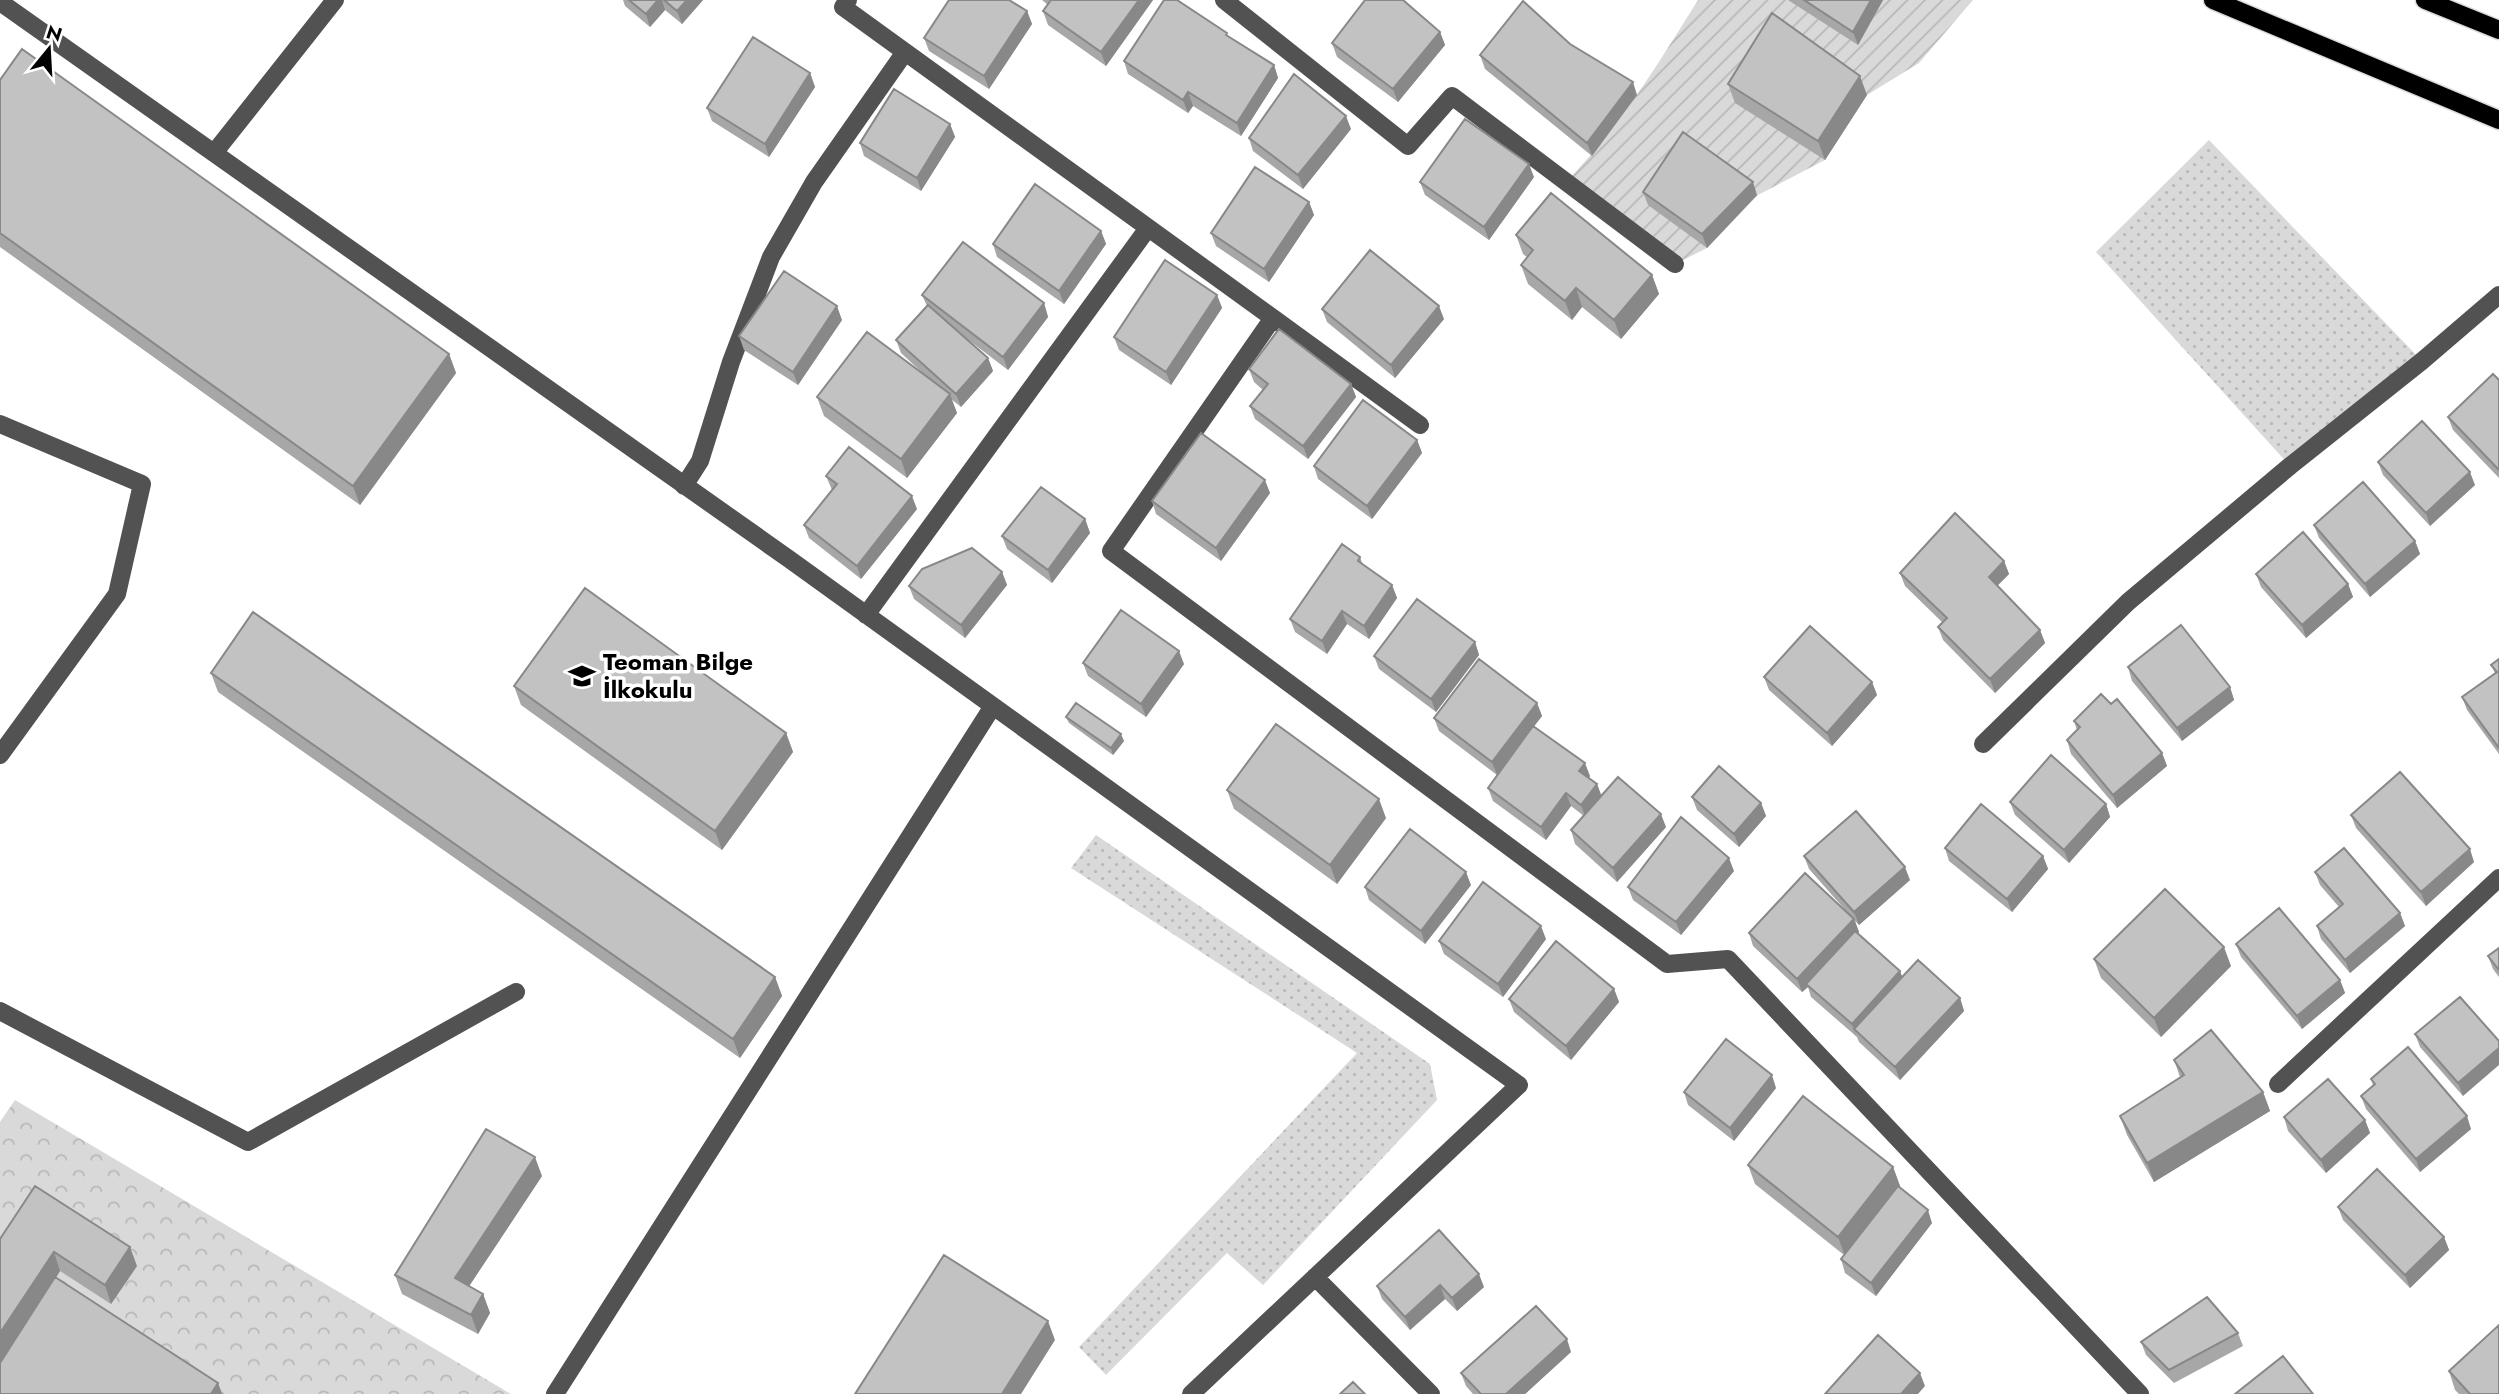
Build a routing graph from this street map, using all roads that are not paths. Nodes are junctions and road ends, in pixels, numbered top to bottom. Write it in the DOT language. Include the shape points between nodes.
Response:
graph roads {
  1 [pos="335,0"];
  2 [pos="848,0"];
  3 [pos="1224,0"];
  4 [pos="2213,0"];
  5 [pos="2426,0"];
  6 [pos="0,2"];
  7 [pos="2499,30"];
  8 [pos="905,52"];
  9 [pos="2499,120"];
  10 [pos="214,153"];
  11 [pos="1148,228"];
  12 [pos="1675,264"];
  13 [pos="2499,295"];
  14 [pos="1273,318"];
  15 [pos="0,424"];
  16 [pos="1420,425"];
  17 [pos="684,486"];
  18 [pos="866,615"];
  19 [pos="992,706"];
  20 [pos="1983,744"];
  21 [pos="0,755"];
  22 [pos="2499,878"];
  23 [pos="516,992"];
  24 [pos="0,1011"];
  25 [pos="2278,1084"];
  26 [pos="1315,1277"];
  27 [pos="555,1394"];
  28 [pos="1191,1394"];
  29 [pos="1430,1394"];
  30 [pos="2140,1394"];
  1 -- 10 [label="street"];
  2 -- 8 [label="street" via="843,7"];
  3 -- 12 [label="street" via="1408,146 1452,96"];
  4 -- 9 [label="main road"];
  5 -- 7 [label="main road"];
  6 -- 10 [label="street"];
  8 -- 11 [label="street"];
  8 -- 17 [label="street" via="814,182 771,257 700,461"];
  10 -- 17 [label="street"];
  11 -- 14 [label="street"];
  11 -- 18 [label="street"];
  13 -- 20 [label="street" via="2127,602"];
  14 -- 16 [label="street"];
  14 -- 30 [label="street" via="1111,551 1667,964 1728,959"];
  15 -- 21 [label="street" via="142,484 117,594"];
  17 -- 18 [label="street"];
  18 -- 19 [label="street"];
  19 -- 26 [label="street" via="1519,1085"];
  19 -- 27 [label="street"];
  22 -- 25 [label="street"];
  23 -- 24 [label="street" via="248,1142"];
  26 -- 28 [label="street"];
  26 -- 29 [label="street"];
}
